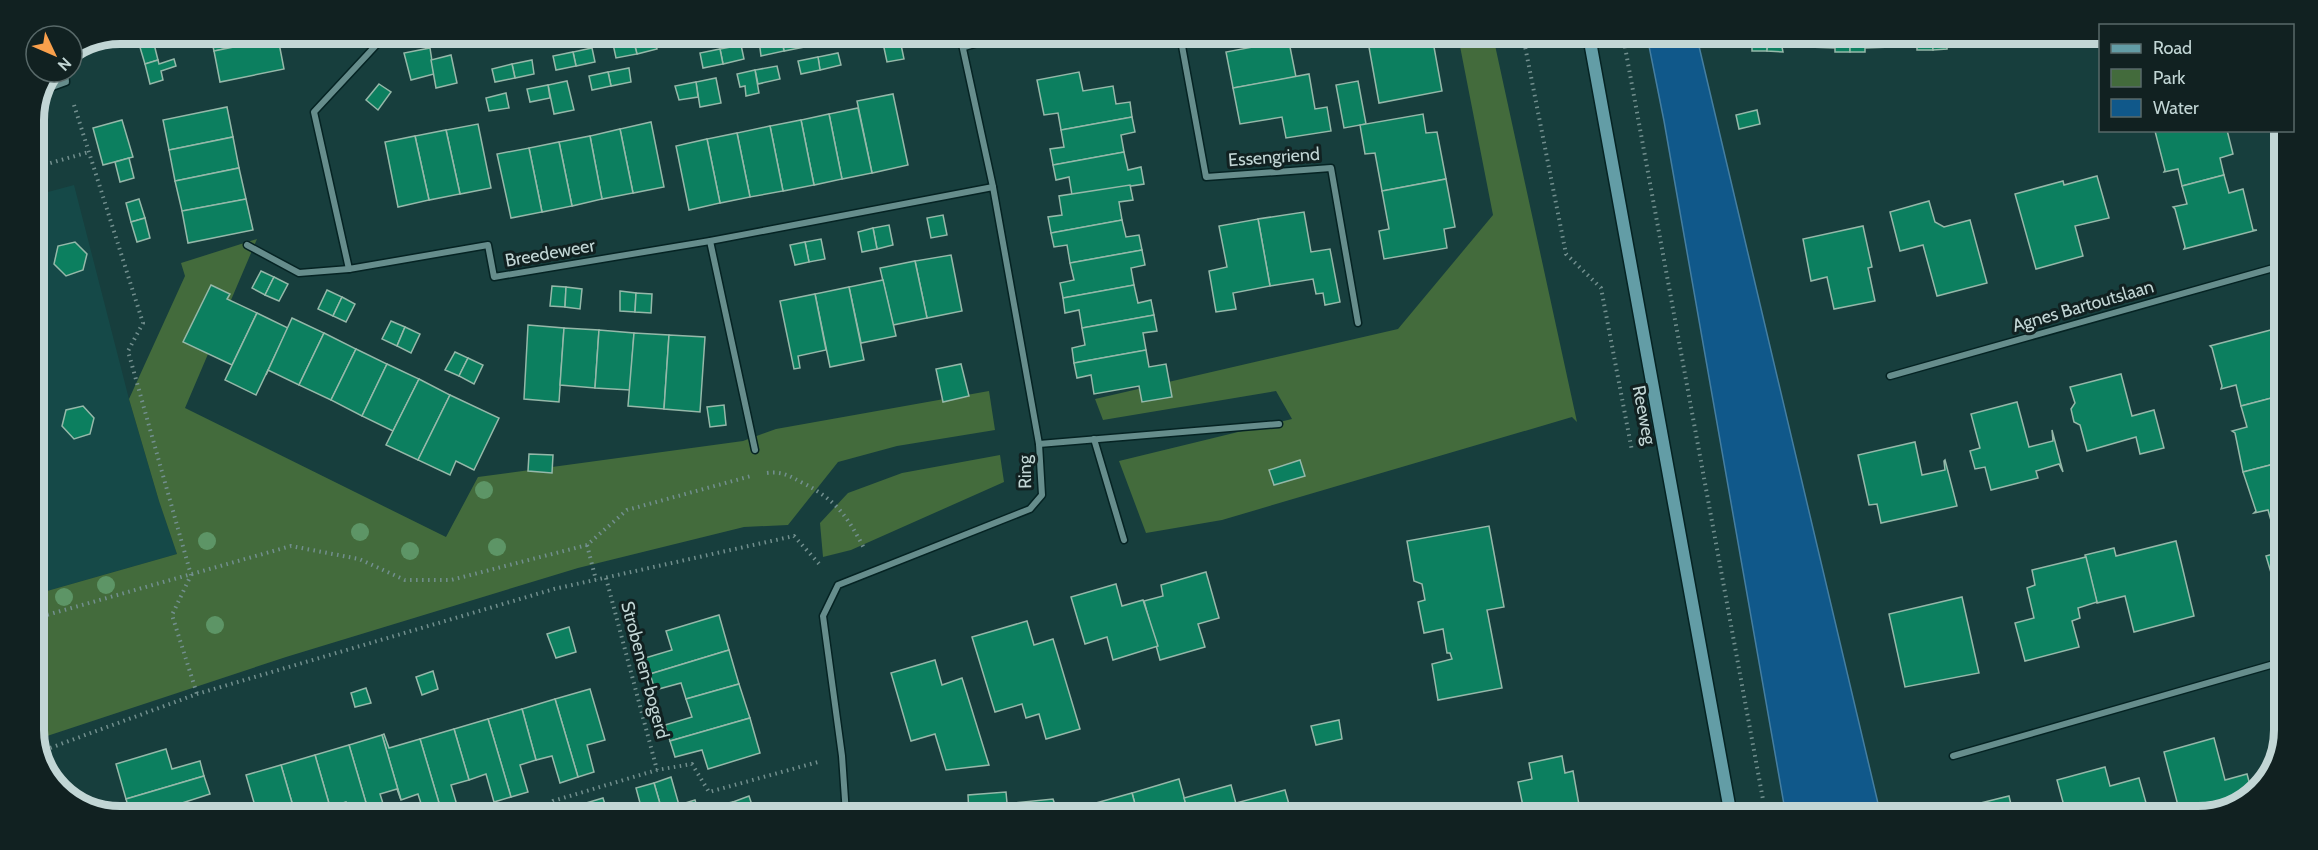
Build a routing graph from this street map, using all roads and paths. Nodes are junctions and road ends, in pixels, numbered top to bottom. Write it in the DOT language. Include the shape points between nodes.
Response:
graph roads {
  1 [pos="377,44"];
  2 [pos="963,44"];
  3 [pos="975,44"];
  4 [pos="1182,44"];
  5 [pos="1525,44"];
  6 [pos="1590,44"];
  7 [pos="1626,44"];
  8 [pos="964,47"];
  9 [pos="67,84"];
  10 [pos="89,152"];
  11 [pos="44,165"];
  12 [pos="993,187"];
  13 [pos="710,241"];
  14 [pos="247,245"];
  15 [pos="2274,268"];
  16 [pos="349,269"];
  17 [pos="1358,323"];
  18 [pos="1890,376"];
  19 [pos="1279,424"];
  20 [pos="1094,439"];
  21 [pos="1039,444"];
  22 [pos="755,450"];
  23 [pos="1632,452"];
  24 [pos="765,473"];
  25 [pos="754,476"];
  26 [pos="1124,540"];
  27 [pos="587,545"];
  28 [pos="875,570"];
  29 [pos="191,575"];
  30 [pos="606,578"];
  31 [pos="596,580"];
  32 [pos="838,585"];
  33 [pos="44,616"];
  34 [pos="2274,664"];
  35 [pos="197,694"];
  36 [pos="46,749"];
  37 [pos="842,756"];
  38 [pos="1953,756"];
  39 [pos="657,770"];
  40 [pos="547,806"];
  41 [pos="845,806"];
  42 [pos="1729,806"];
  43 [pos="1764,806"];
  1 -- 16 [label="street" via="314,112"];
  2 -- 8 [label="street, Ring"];
  3 -- 8 [label="street"];
  4 -- 17 [label="street, Essengriend" via="1206,177 1330,168"];
  5 -- 23 [label="path, Reeweg" via="1566,254 1601,288"];
  6 -- 42 [label="street, Reeweg"];
  7 -- 43 [label="path"];
  8 -- 12 [label="street, Ring"];
  9 -- 10 [label="path"];
  10 -- 11 [label="path"];
  10 -- 29 [label="path" via="143,323 128,351"];
  12 -- 13 [label="street, Breedeweer"];
  12 -- 21 [label="street, Ring"];
  13 -- 16 [label="street, Breedeweer" via="494,277 488,245"];
  13 -- 22 [label="street"];
  14 -- 16 [label="street, Breedeweer" via="299,273"];
  15 -- 18 [label="street, Agnes Bartoutslaan"];
  19 -- 20 [label="street"];
  20 -- 21 [label="street"];
  20 -- 26 [label="street"];
  21 -- 28 [label="street, Ring" via="1042,495 1030,509"];
  24 -- 28 [label="path" via="780,471 824,494 853,527"];
  25 -- 27 [label="path" via="627,510"];
  27 -- 29 [label="path" via="451,580 405,580 359,559 291,546"];
  27 -- 31 [label="path"];
  28 -- 32 [label="street, Ring"];
  29 -- 33 [label="path"];
  29 -- 35 [label="path" via="172,615"];
  30 -- 31 [label="path"];
  30 -- 32 [label="path" via="794,536"];
  30 -- 39 [label="path, Strobenen-bogerd"];
  31 -- 35 [label="path"];
  32 -- 37 [label="street" via="823,616"];
  34 -- 38 [label="street"];
  35 -- 36 [label="path"];
  37 -- 39 [label="path" via="709,792 692,764"];
  37 -- 41 [label="street"];
  39 -- 40 [label="path"];
}
